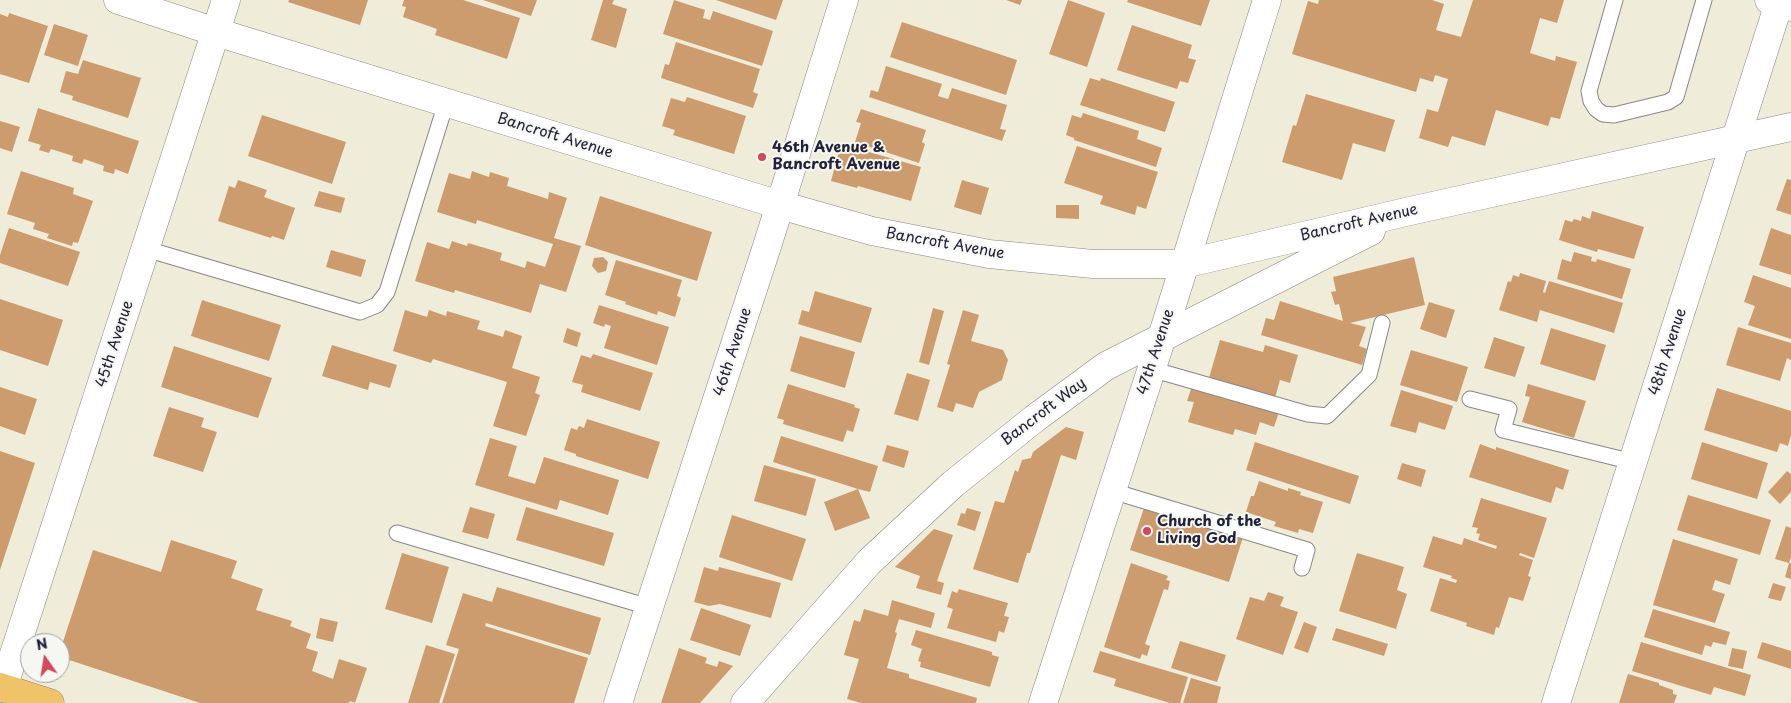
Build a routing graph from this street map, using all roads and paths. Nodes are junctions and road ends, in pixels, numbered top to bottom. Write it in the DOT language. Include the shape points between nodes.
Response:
graph roads {
  1 [pos="118,0"];
  2 [pos="226,0"];
  3 [pos="844,0"];
  4 [pos="1267,0"];
  5 [pos="1615,0"];
  6 [pos="1704,0"];
  7 [pos="1780,3"];
  8 [pos="216,32"];
  9 [pos="446,103"];
  10 [pos="1791,127"];
  11 [pos="1736,139"];
  12 [pos="780,205"];
  13 [pos="1410,212"];
  14 [pos="146,249"];
  15 [pos="1184,264"];
  16 [pos="1382,323"];
  17 [pos="1162,337"];
  18 [pos="1151,369"];
  19 [pos="1470,399"];
  20 [pos="1633,462"];
  21 [pos="1112,491"];
  22 [pos="397,533"];
  23 [pos="1302,568"];
  24 [pos="649,607"];
  25 [pos="2,688"];
  26 [pos="50,703"];
  27 [pos="618,703"];
  28 [pos="745,703"];
  29 [pos="1043,703"];
  30 [pos="1556,703"];
  1 -- 8 [label="street, Bancroft Avenue"];
  2 -- 8 [label="street, 45th Avenue"];
  3 -- 12 [label="street, 46th Avenue"];
  4 -- 15 [label="street, 47th Avenue"];
  5 -- 6 [label="lane" via="1589,91 1591,101 1603,114 1668,102 1676,97"];
  7 -- 11 [label="street, 48th Avenue"];
  8 -- 9 [label="street, Bancroft Avenue"];
  8 -- 14 [label="street, 45th Avenue"];
  9 -- 12 [label="street, Bancroft Avenue"];
  9 -- 14 [label="lane" via="387,292 376,305 360,312"];
  10 -- 11 [label="street, Bancroft Avenue"];
  11 -- 13 [label="street, Bancroft Avenue"];
  11 -- 20 [label="street, 48th Avenue"];
  12 -- 15 [label="street, Bancroft Avenue" via="872,231 989,254 1093,264"];
  12 -- 24 [label="street, 46th Avenue"];
  13 -- 15 [label="street, Bancroft Avenue"];
  13 -- 17 [label="street, Bancroft Way"];
  14 -- 25 [label="street, 45th Avenue"];
  15 -- 17 [label="street, 47th Avenue"];
  16 -- 18 [label="lane" via="1369,375 1327,416 1308,414"];
  17 -- 18 [label="street, 47th Avenue"];
  17 -- 28 [label="street, Bancroft Way" via="1106,366 953,484 869,562"];
  18 -- 21 [label="street, 47th Avenue"];
  19 -- 20 [label="lane" via="1509,409 1503,430"];
  20 -- 30 [label="street, 48th Avenue"];
  21 -- 23 [label="lane" via="1307,550"];
  21 -- 29 [label="street, 47th Avenue"];
  22 -- 24 [label="lane"];
  24 -- 27 [label="street, 46th Avenue"];
  25 -- 26 [label="main road"];
}
